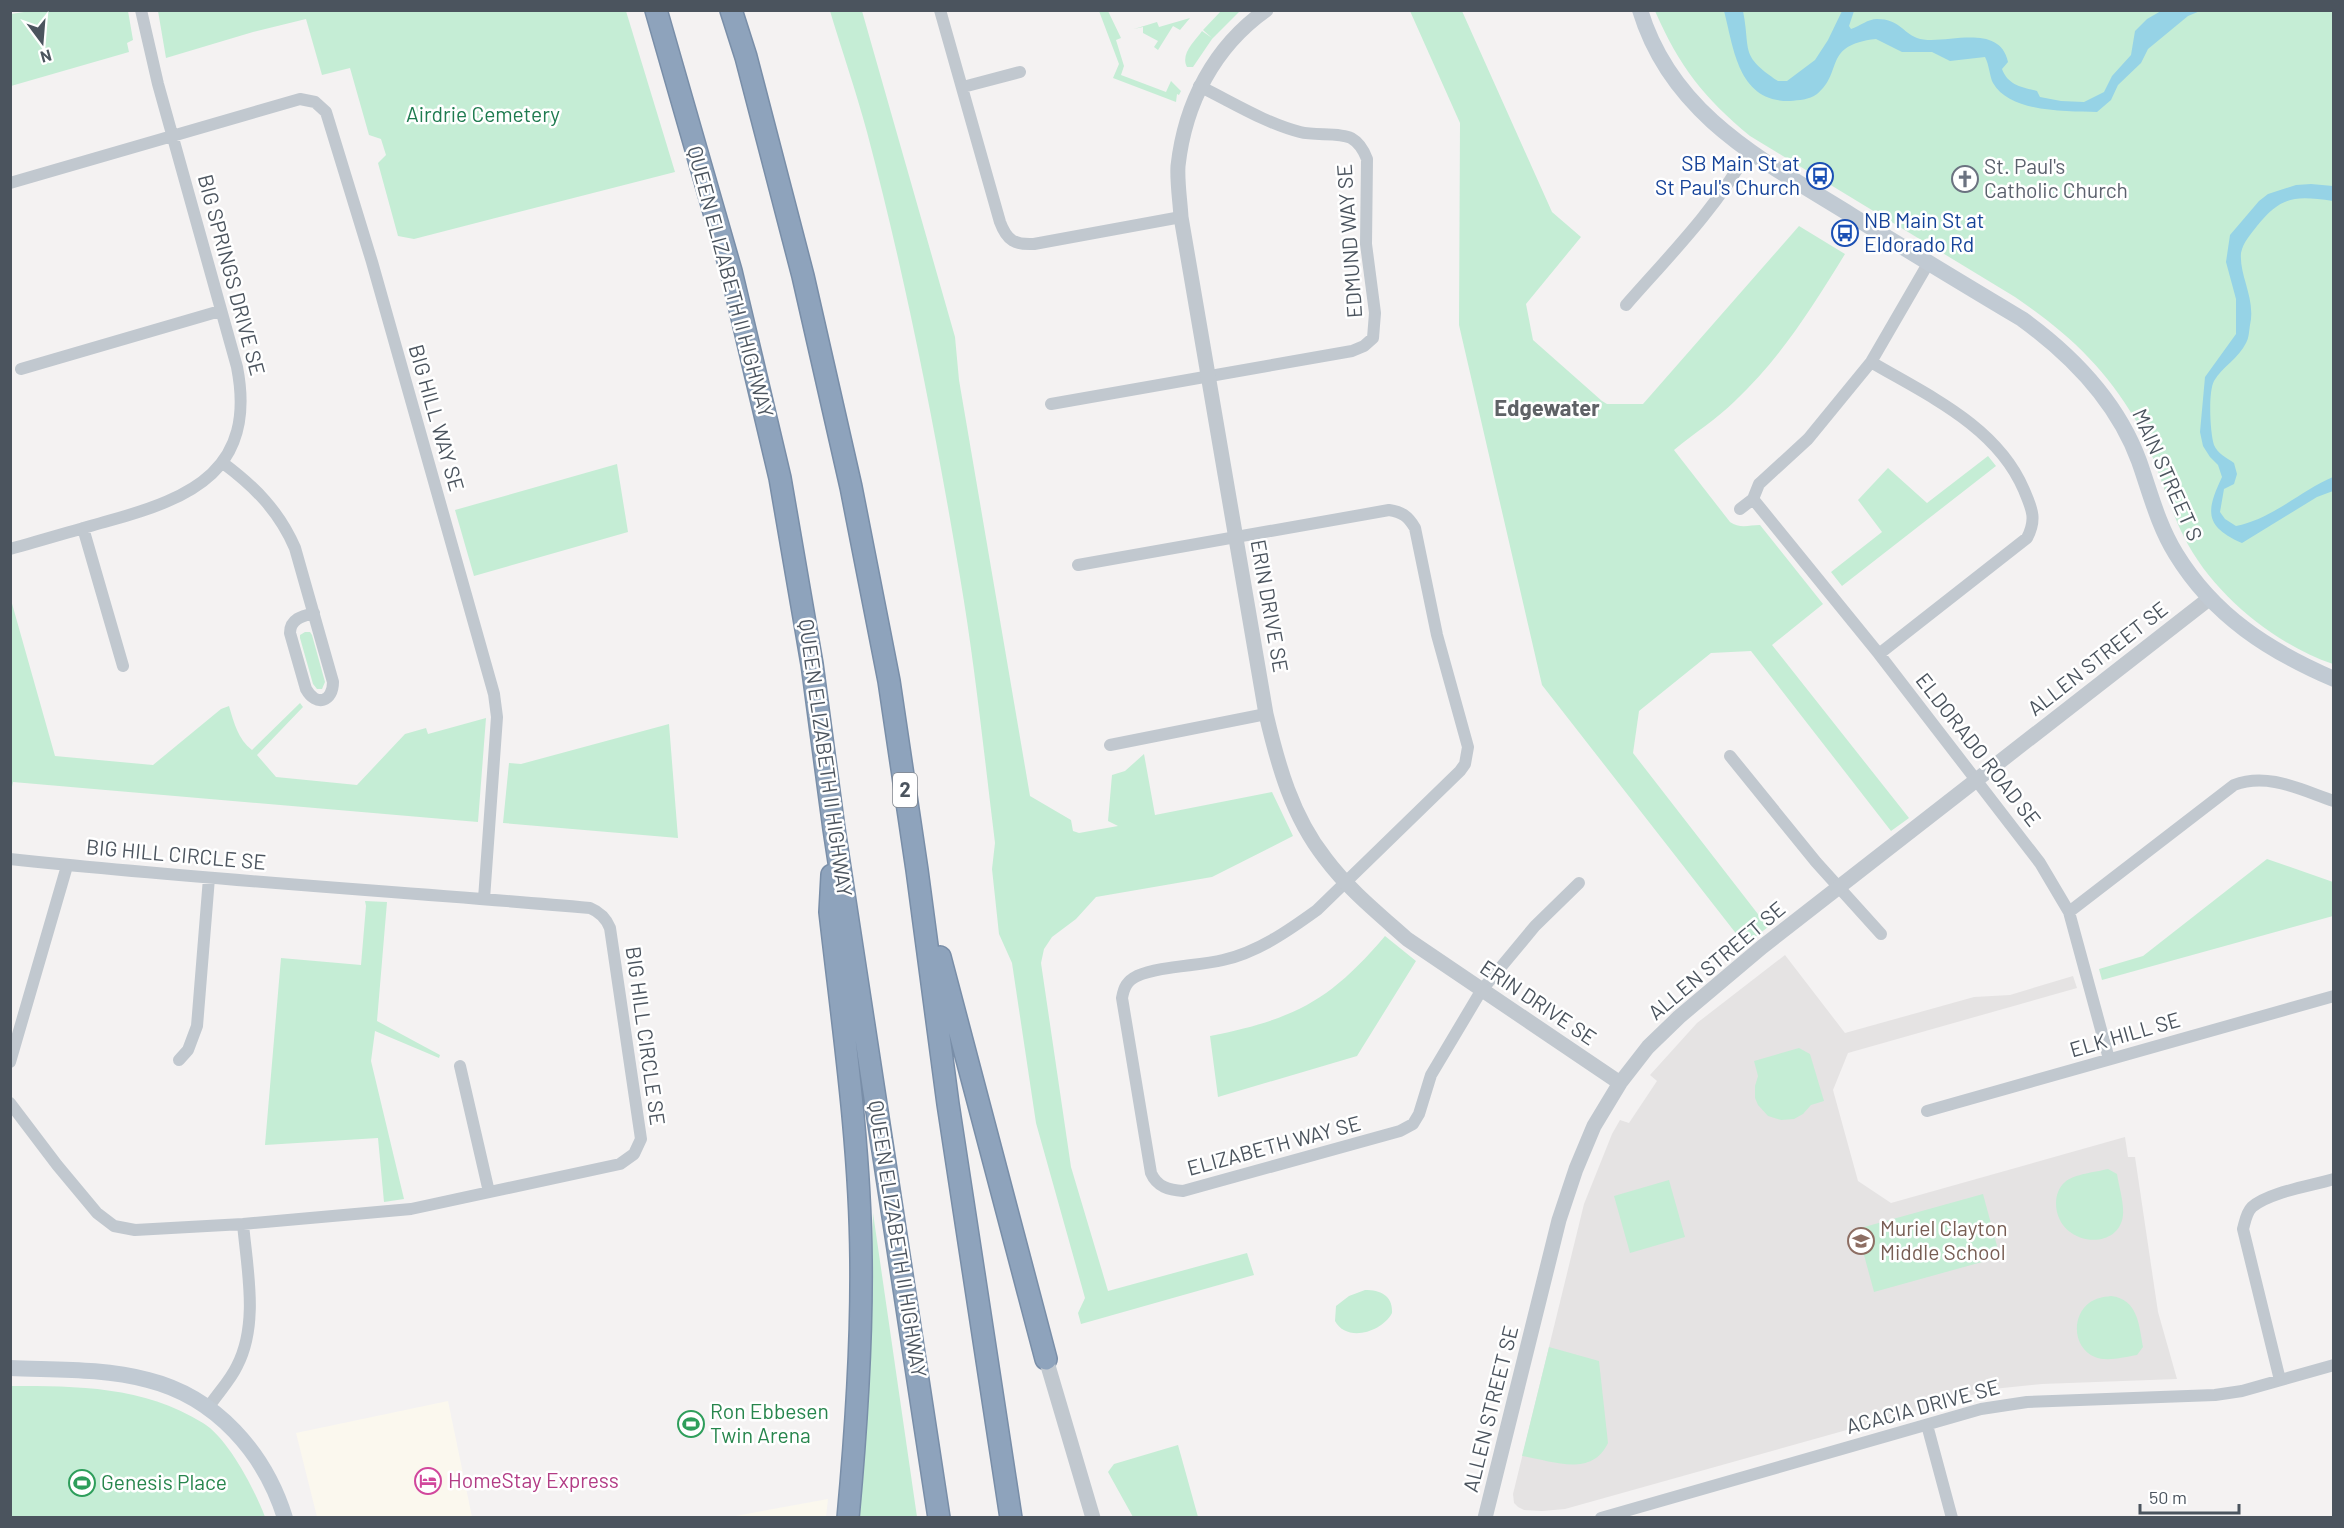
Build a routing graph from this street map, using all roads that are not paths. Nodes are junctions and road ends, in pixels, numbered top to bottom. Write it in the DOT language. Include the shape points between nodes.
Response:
graph roads {
  1 [pos="141,10"];
  2 [pos="656,10"];
  3 [pos="731,10"];
  4 [pos="940,10"];
  5 [pos="1266,10"];
  6 [pos="1640,10"];
  7 [pos="1020,72"];
  8 [pos="1199,86"];
  9 [pos="963,87"];
  10 [pos="173,136"];
  11 [pos="1749,151"];
  12 [pos="10,183"];
  13 [pos="1181,217"];
  14 [pos="1929,262"];
  15 [pos="1626,305"];
  16 [pos="220,311"];
  17 [pos="1871,362"];
  18 [pos="21,369"];
  19 [pos="1208,375"];
  20 [pos="1051,404"];
  21 [pos="223,463"];
  22 [pos="1753,499"];
  23 [pos="1740,509"];
  24 [pos="83,528"];
  25 [pos="1236,537"];
  26 [pos="10,549"];
  27 [pos="1078,565"];
  28 [pos="2210,598"];
  29 [pos="314,613"];
  30 [pos="1879,654"];
  31 [pos="123,666"];
  32 [pos="2334,679"];
  33 [pos="1266,714"];
  34 [pos="1110,745"];
  35 [pos="1730,756"];
  36 [pos="1977,780"];
  37 [pos="2334,801"];
  38 [pos="834,829"];
  39 [pos="10,859"];
  40 [pos="67,866"];
  41 [pos="917,870"];
  42 [pos="210,878"];
  43 [pos="1345,882"];
  44 [pos="1578,883"];
  45 [pos="1838,888"];
  46 [pos="484,899"];
  47 [pos="2069,912"];
  48 [pos="1881,934"];
  49 [pos="1481,991"];
  50 [pos="2334,996"];
  51 [pos="2109,1059"];
  52 [pos="179,1060"];
  53 [pos="10,1062"];
  54 [pos="460,1066"];
  55 [pos="1620,1083"];
  56 [pos="10,1103"];
  57 [pos="1927,1111"];
  58 [pos="2334,1179"];
  59 [pos="489,1192"];
  60 [pos="243,1224"];
  61 [pos="1046,1359"];
  62 [pos="2334,1365"];
  63 [pos="10,1368"];
  64 [pos="2280,1380"];
  65 [pos="208,1408"];
  66 [pos="1927,1425"];
  67 [pos="285,1518"];
  68 [pos="848,1518"];
  69 [pos="939,1518"];
  70 [pos="1011,1518"];
  71 [pos="1093,1518"];
  72 [pos="1485,1518"];
  73 [pos="1601,1518"];
  74 [pos="1952,1518"];
  1 -- 10 [label="street, BIG SPRINGS DRIVE SE"];
  2 -- 38 [label="highway, QUEEN ELIZABETH II HIGHWAY" via="731,271 780,478 812,664"];
  3 -- 41 [label="highway, 2" via="803,276 851,487 889,681"];
  4 -- 9 [label="street"];
  5 -- 8 [label="street, ERIN DRIVE SE" via="1223,49"];
  6 -- 11 [label="main road, MAIN STREET S" via="1661,58 1683,91 1719,129"];
  7 -- 9 [label="street"];
  8 -- 13 [label="street, ERIN DRIVE SE" via="1184,129 1178,168"];
  8 -- 19 [label="street, EDMUND WAY SE" via="1280,125 1352,138 1363,150 1367,159 1366,244 1376,314 1373,338 1352,351"];
  9 -- 13 [label="street" via="1000,222 1011,242 1034,244"];
  10 -- 12 [label="street, BIG HILL WAY SE"];
  10 -- 16 [label="street, BIG SPRINGS DRIVE SE"];
  10 -- 46 [label="street, BIG HILL WAY SE" via="300,99 315,102 326,112 494,694 497,728"];
  11 -- 14 [label="main road, MAIN STREET S"];
  11 -- 15 [label="street" via="1709,211"];
  13 -- 19 [label="street, ERIN DRIVE SE"];
  14 -- 17 [label="street"];
  14 -- 28 [label="main road, MAIN STREET S" via="2049,338 2100,390 2128,436 2176,555"];
  16 -- 18 [label="street"];
  16 -- 21 [label="street, BIG SPRINGS DRIVE SE" via="242,392 235,438"];
  17 -- 22 [label="street" via="1808,439 1759,484"];
  17 -- 30 [label="street" via="1970,422 1994,444 2021,482 2033,514 2027,538"];
  19 -- 20 [label="street"];
  19 -- 25 [label="street, ERIN DRIVE SE"];
  21 -- 24 [label="street, BIG SPRINGS DRIVE SE" via="206,481 170,502"];
  21 -- 29 [label="street" via="250,483 286,527"];
  22 -- 23 [label="street"];
  22 -- 30 [label="street, ELDORADO ROAD SE"];
  24 -- 26 [label="street, BIG SPRINGS DRIVE SE"];
  24 -- 31 [label="street"];
  25 -- 27 [label="street"];
  25 -- 33 [label="street, ERIN DRIVE SE"];
  25 -- 43 [label="street" via="1389,510 1410,519 1414,528 1437,635 1466,739 1467,757 1460,771"];
  28 -- 32 [label="main road, MAIN STREET S" via="2256,639 2292,661"];
  28 -- 36 [label="street, ALLEN STREET SE"];
  29 -- 29 [label="street" via="294,621 290,633 306,689 310,696 323,700 333,690 333,682"];
  30 -- 36 [label="street, ELDORADO ROAD SE"];
  33 -- 34 [label="street"];
  33 -- 43 [label="street, ERIN DRIVE SE" via="1296,812 1324,858"];
  35 -- 45 [label="street"];
  36 -- 45 [label="street, ALLEN STREET SE"];
  36 -- 47 [label="street, ELDORADO ROAD SE" via="2040,862"];
  37 -- 47 [label="street" via="2269,779 2243,781"];
  38 -- 68 [label="highway" via="830,912 856,1161 861,1259 857,1406"];
  38 -- 69 [label="highway, QUEEN ELIZABETH II HIGHWAY"];
  39 -- 40 [label="street, BIG HILL CIRCLE SE"];
  40 -- 42 [label="street, BIG HILL CIRCLE SE"];
  40 -- 53 [label="street, BIG HILL CIRCLE SE"];
  41 -- 61 [label="highway"];
  41 -- 70 [label="highway, 2"];
  42 -- 46 [label="street, BIG HILL CIRCLE SE"];
  42 -- 52 [label="street" via="197,1026 188,1050"];
  43 -- 49 [label="street, ERIN DRIVE SE" via="1407,939"];
  43 -- 49 [label="street, ELIZABETH WAY SE" via="1317,910 1277,938 1225,959 1144,974 1128,982 1122,998 1154,1181 1183,1191 1406,1129 1419,1114 1431,1076"];
  44 -- 49 [label="street" via="1535,926"];
  45 -- 48 [label="street"];
  45 -- 55 [label="street, ALLEN STREET SE" via="1679,1017 1648,1047"];
  46 -- 59 [label="street, BIG HILL CIRCLE SE" via="590,908 607,922 641,1139 634,1154 620,1164"];
  47 -- 51 [label="street, ELDORADO ROAD SE"];
  49 -- 55 [label="street, ERIN DRIVE SE"];
  50 -- 51 [label="street, ELK HILL SE"];
  51 -- 57 [label="street, ELK HILL SE"];
  54 -- 59 [label="street"];
  55 -- 72 [label="street, ALLEN STREET SE" via="1594,1126 1559,1220"];
  56 -- 60 [label="street, BIG HILL CIRCLE SE" via="64,1173 114,1226 135,1230"];
  58 -- 64 [label="street" via="2270,1197 2250,1209 2246,1217 2243,1229"];
  59 -- 60 [label="street, BIG HILL CIRCLE SE" via="411,1209"];
  60 -- 65 [label="street" via="248,1327 237,1366"];
  61 -- 71 [label="street"];
  62 -- 64 [label="street, ACACIA DRIVE SE"];
  63 -- 65 [label="main road" via="81,1370 149,1380"];
  64 -- 66 [label="street, ACACIA DRIVE SE" via="2215,1395 2005,1404"];
  65 -- 67 [label="main road" via="245,1442 263,1466"];
  66 -- 73 [label="street, ACACIA DRIVE SE"];
  66 -- 74 [label="street"];
}
